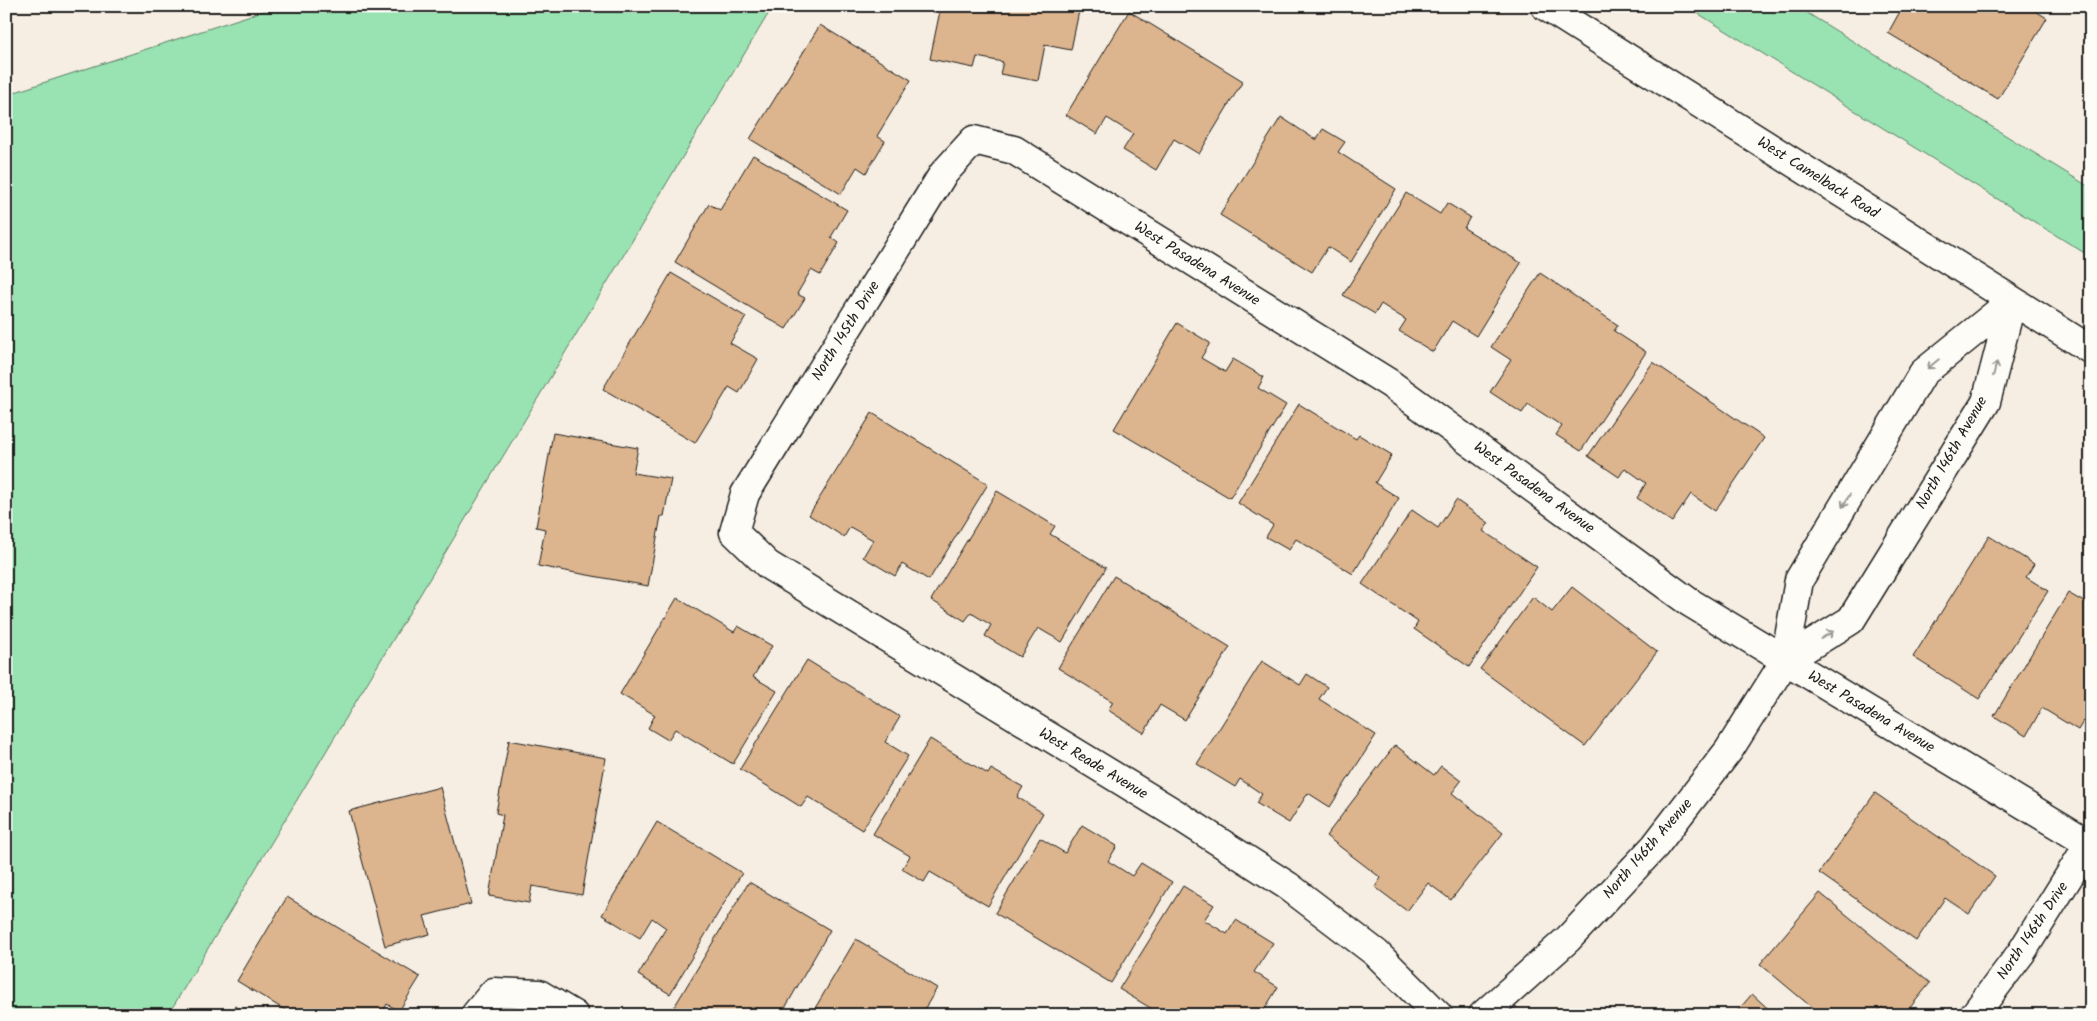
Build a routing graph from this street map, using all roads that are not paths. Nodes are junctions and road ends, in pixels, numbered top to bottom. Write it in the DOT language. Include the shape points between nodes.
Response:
graph roads {
  1 [pos="1545,6"];
  2 [pos="974,140"];
  3 [pos="2012,301"];
  4 [pos="2091,350"];
  5 [pos="734,532"];
  6 [pos="1785,661"];
  7 [pos="2090,845"];
  8 [pos="475,1015"];
  9 [pos="574,1015"];
  10 [pos="1438,1015"];
  11 [pos="1483,1015"];
  12 [pos="1974,1015"];
  1 -- 3 [label="street, West Camelback Road"];
  2 -- 5 [label="street, North 145th Drive" via="943,174 745,494"];
  2 -- 6 [label="street, West Pasadena Avenue" via="1014,150 1389,383 1689,602"];
  3 -- 4 [label="street, West Camelback Road"];
  3 -- 6 [label="street, North 146th Avenue, one-way" via="1922,373 1800,580"];
  6 -- 3 [label="street, North 146th Avenue, one-way" via="1851,620 1986,402"];
  5 -- 10 [label="street, West Reade Avenue" via="768,565 1288,886 1376,953"];
  6 -- 7 [label="street, West Pasadena Avenue"];
  6 -- 11 [label="street, North 146th Avenue" via="1729,750 1655,846 1568,940"];
  7 -- 12 [label="street, North 146th Drive" via="2021,953"];
  8 -- 9 [label="street" via="494,992 539,994"];
}
